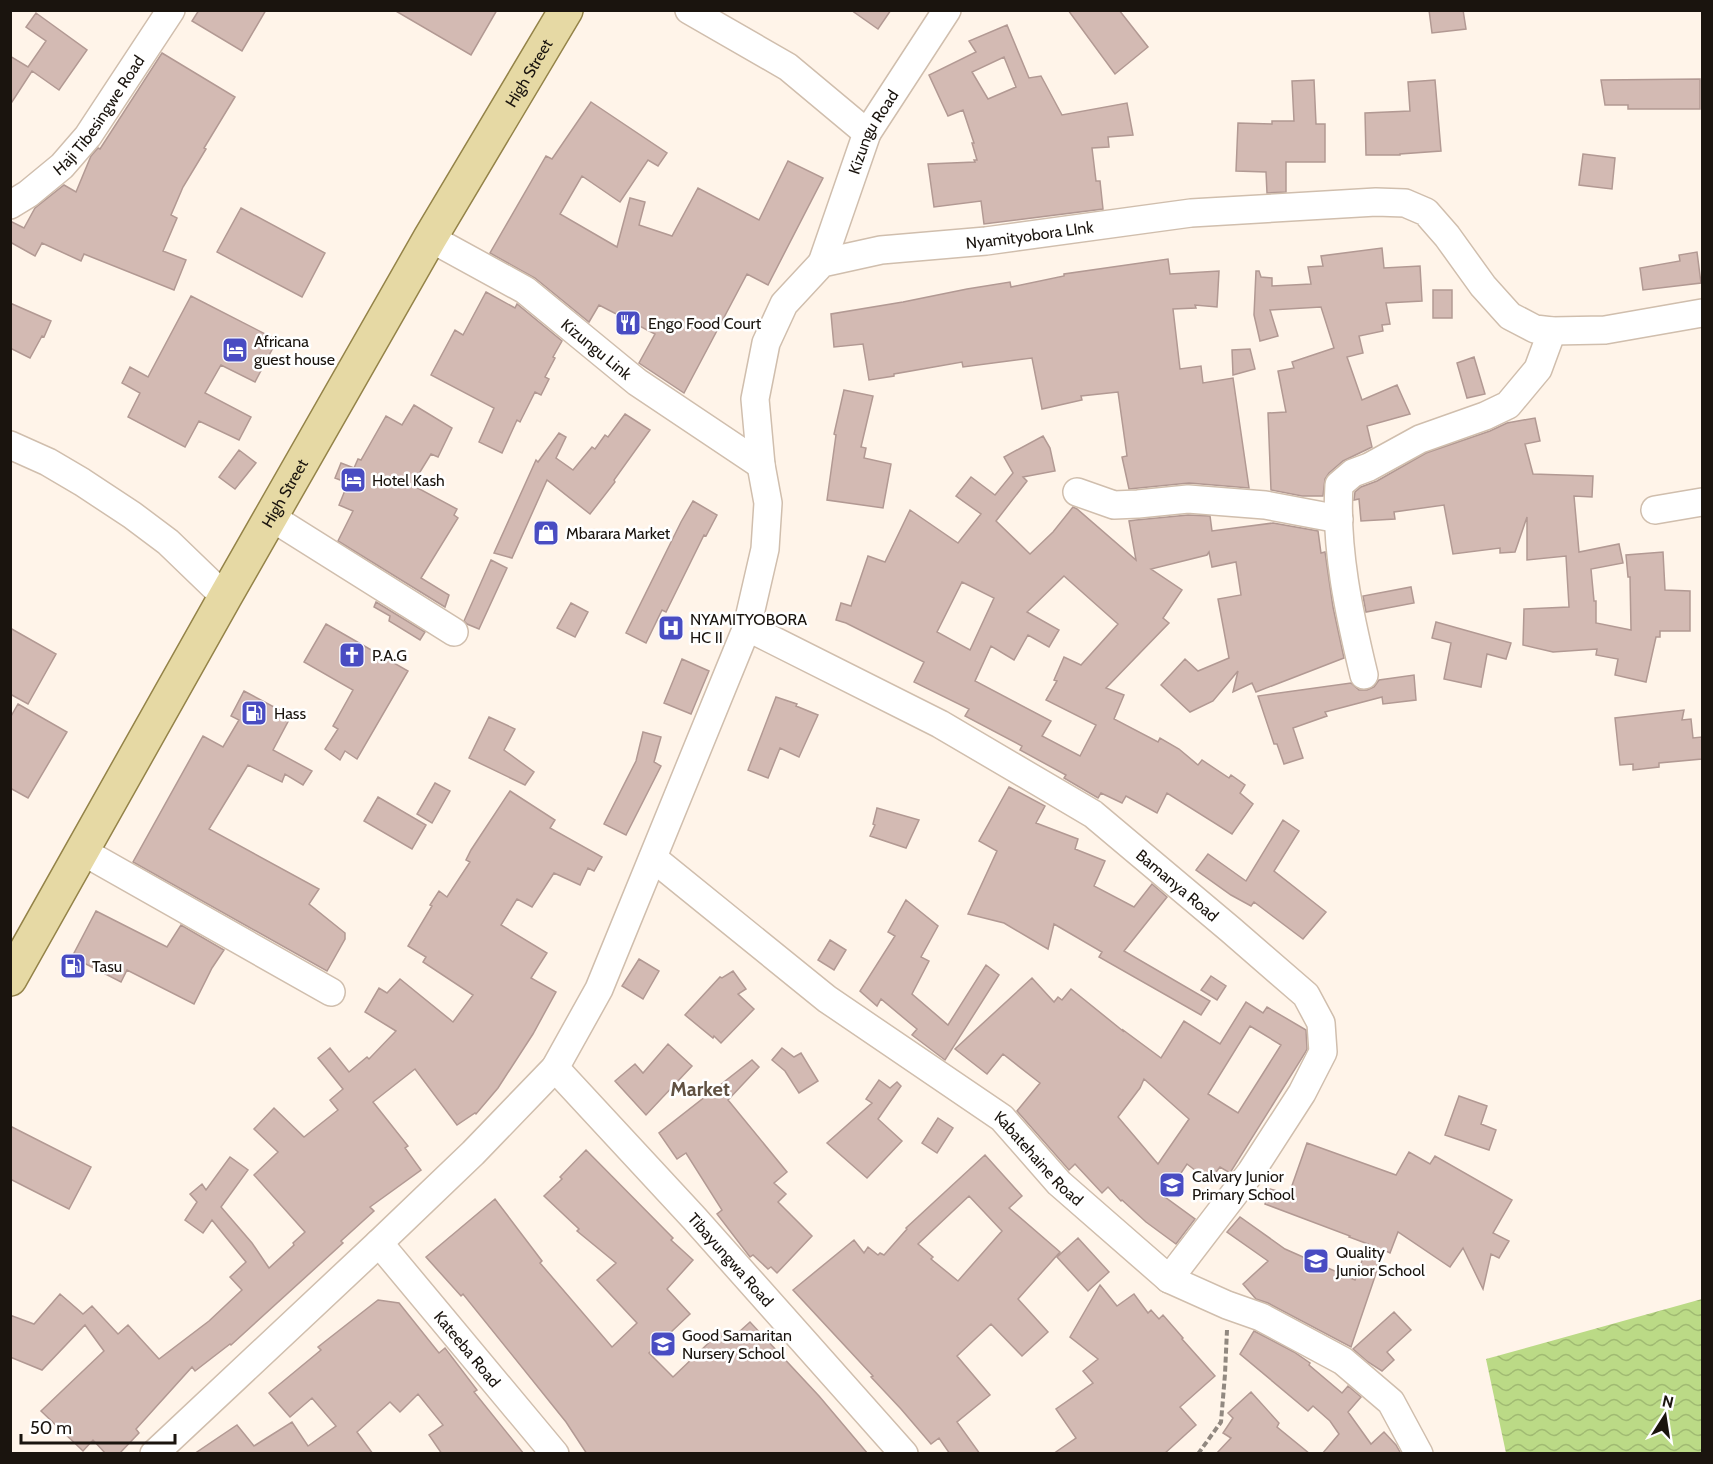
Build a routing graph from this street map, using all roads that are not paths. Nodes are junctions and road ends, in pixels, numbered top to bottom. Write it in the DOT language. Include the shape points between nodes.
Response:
graph roads {
  1 [pos="171,10"];
  2 [pos="566,10"];
  3 [pos="690,10"];
  4 [pos="947,10"];
  5 [pos="867,133"];
  6 [pos="10,204"];
  7 [pos="430,238"];
  8 [pos="822,263"];
  9 [pos="1702,313"];
  10 [pos="1552,331"];
  11 [pos="10,445"];
  12 [pos="761,465"];
  13 [pos="1077,492"];
  14 [pos="1702,502"];
  15 [pos="1655,510"];
  16 [pos="271,517"];
  17 [pos="1339,519"];
  18 [pos="225,597"];
  19 [pos="747,627"];
  20 [pos="454,632"];
  21 [pos="1364,675"];
  22 [pos="82,851"];
  23 [pos="653,858"];
  24 [pos="10,979"];
  25 [pos="331,992"];
  26 [pos="555,1068"];
  27 [pos="379,1244"];
  28 [pos="1169,1279"];
  29 [pos="154,1454"];
  30 [pos="555,1454"];
  31 [pos="904,1454"];
  32 [pos="1419,1454"];
  1 -- 6 [label="street, Haji Tibesingwe Road" via="88,136 62,166"];
  2 -- 7 [label="main road, High Street"];
  3 -- 5 [label="street" via="788,67"];
  4 -- 5 [label="street, Kizungu Road"];
  5 -- 8 [label="street, Kizungu Road"];
  7 -- 12 [label="street, Kizungu Link" via="525,290 637,382"];
  7 -- 16 [label="main road, High Street"];
  8 -- 10 [label="street, Nyamityobora LInk" via="881,250 986,241 1191,213 1405,203 1426,212 1510,316 1535,329"];
  8 -- 12 [label="street" via="784,304 766,343 755,399"];
  9 -- 10 [label="street, Nyamityobora LInk" via="1605,330"];
  10 -- 17 [label="street" via="1538,369 1508,405 1420,439 1353,473 1339,485"];
  11 -- 18 [label="street" via="48,462 132,515 168,542"];
  12 -- 19 [label="street" via="768,503 765,549"];
  13 -- 17 [label="street" via="1113,505 1188,499 1265,505"];
  14 -- 15 [label="street"];
  16 -- 18 [label="main road, High Street"];
  16 -- 20 [label="street"];
  17 -- 21 [label="street" via="1349,614"];
  18 -- 22 [label="main road, High Street"];
  19 -- 23 [label="street"];
  19 -- 28 [label="street, Bamanya Road" via="940,724 1093,814 1306,995 1321,1023 1323,1052 1302,1093 1251,1172"];
  22 -- 24 [label="main road, High Street"];
  22 -- 25 [label="street"];
  23 -- 26 [label="street" via="599,989"];
  23 -- 28 [label="street, Kabatehaine Road" via="827,999 1002,1118 1059,1183"];
  26 -- 27 [label="street"];
  26 -- 31 [label="street, Tibayungwa Road"];
  27 -- 29 [label="street"];
  27 -- 30 [label="street, Kateeba Road"];
  28 -- 32 [label="street, Kabatehaine Road" via="1261,1317 1343,1361 1391,1402"];
}
